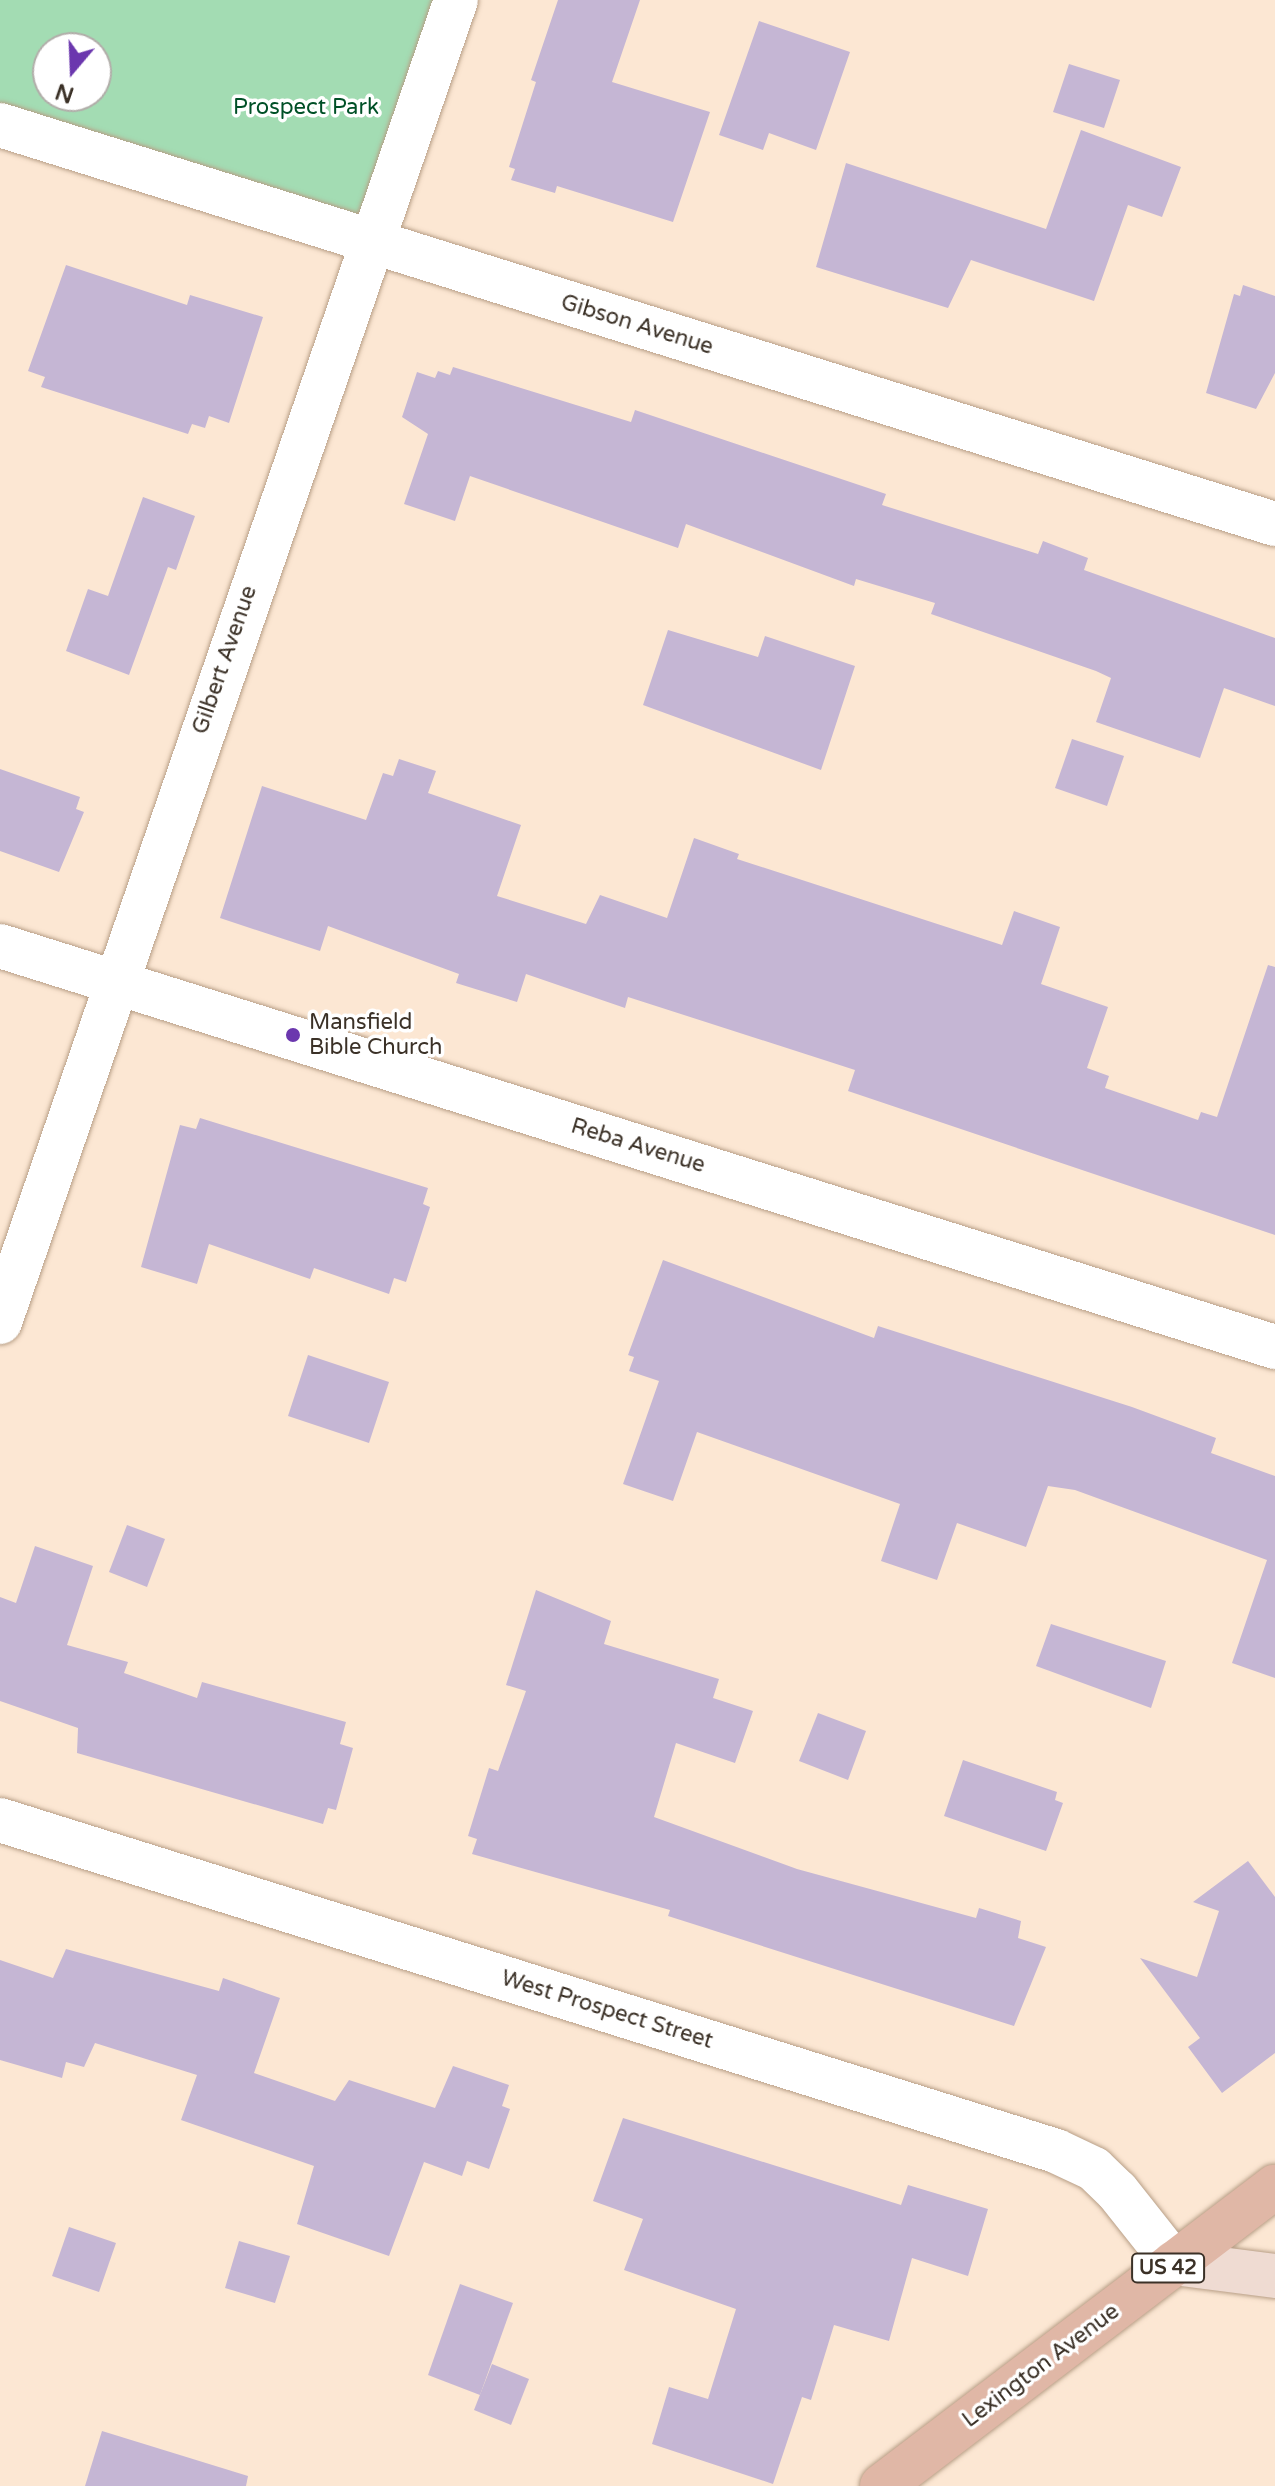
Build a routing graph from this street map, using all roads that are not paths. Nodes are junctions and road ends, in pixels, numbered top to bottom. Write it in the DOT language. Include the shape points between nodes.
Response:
graph roads {
  1 [pos="456,0"];
  2 [pos="0,125"];
  3 [pos="376,243"];
  4 [pos="1275,524"];
  5 [pos="0,946"];
  6 [pos="119,983"];
  7 [pos="0,1322"];
  8 [pos="1275,1347"];
  9 [pos="0,1820"];
  10 [pos="1275,2187"];
  11 [pos="1174,2263"];
  12 [pos="1275,2276"];
  13 [pos="882,2486"];
  1 -- 3 [label="street, Gilbert Avenue"];
  2 -- 3 [label="street, Gibson Avenue"];
  3 -- 4 [label="street, Gibson Avenue"];
  3 -- 6 [label="street, Gilbert Avenue" via="209,702"];
  5 -- 6 [label="street, Reba Avenue"];
  6 -- 7 [label="street, Gilbert Avenue"];
  6 -- 8 [label="street, Reba Avenue"];
  9 -- 11 [label="street, West Prospect Street" via="1056,2151 1101,2176"];
  10 -- 11 [label="main road, Lexington Avenue / US 42"];
  11 -- 12 [label="street"];
  11 -- 13 [label="main road, Lexington Avenue / US 42"];
}
